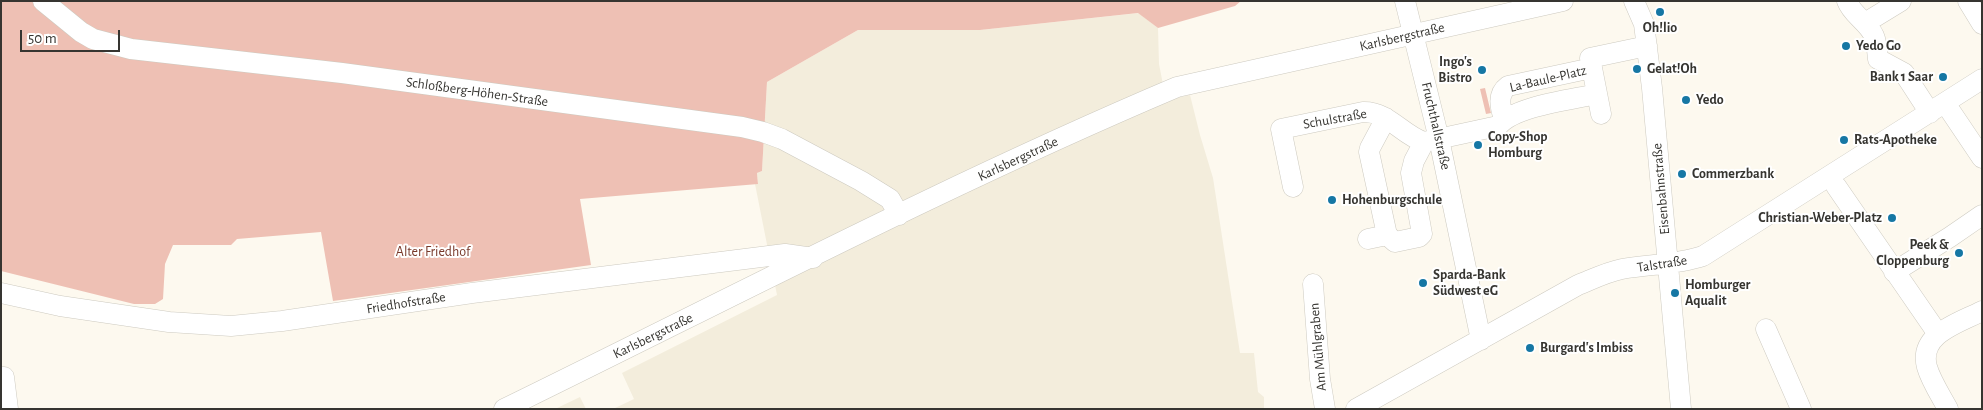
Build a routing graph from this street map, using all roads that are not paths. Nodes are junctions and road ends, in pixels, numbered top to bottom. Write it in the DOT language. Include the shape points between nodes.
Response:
graph roads {
  1 [pos="43,1"];
  2 [pos="1405,1"];
  3 [pos="1563,1"];
  4 [pos="1847,1"];
  5 [pos="1901,1"];
  6 [pos="1968,1"];
  7 [pos="1643,4"];
  8 [pos="1865,23"];
  9 [pos="1982,24"];
  10 [pos="1414,35"];
  11 [pos="1647,46"];
  12 [pos="1590,58"];
  13 [pos="1982,80"];
  14 [pos="1597,94"];
  15 [pos="1937,108"];
  16 [pos="1601,114"];
  17 [pos="1386,118"];
  18 [pos="1504,119"];
  19 [pos="1432,141"];
  20 [pos="1976,142"];
  21 [pos="1982,158"];
  22 [pos="1836,186"];
  23 [pos="1293,187"];
  24 [pos="899,215"];
  25 [pos="1982,215"];
  26 [pos="812,258"];
  27 [pos="1667,265"];
  28 [pos="1894,272"];
  29 [pos="1313,284"];
  30 [pos="1,292"];
  31 [pos="1982,311"];
  32 [pos="1766,329"];
  33 [pos="1938,334"];
  34 [pos="1481,340"];
  35 [pos="4,377"];
  36 [pos="8,409"];
  37 [pos="504,409"];
  38 [pos="1325,409"];
  39 [pos="1356,409"];
  40 [pos="1681,409"];
  41 [pos="1802,409"];
  42 [pos="1948,409"];
  1 -- 24 [label="street, Schloßberg-Höhen-Straße" via="93,39 131,49 342,73 763,132 861,181 890,199"];
  2 -- 10 [label="street, Fruchthallstraße"];
  3 -- 10 [label="street, Karlsbergstraße"];
  4 -- 8 [label="street"];
  5 -- 8 [label="street"];
  6 -- 9 [label="street"];
  7 -- 11 [label="street, Eisenbahnstraße"];
  8 -- 15 [label="street" via="1873,35 1878,59 1904,73"];
  10 -- 19 [label="street, Fruchthallstraße"];
  10 -- 24 [label="street, Karlsbergstraße" via="1177,87"];
  11 -- 12 [label="street, La-Baule-Platz"];
  11 -- 27 [label="street, Eisenbahnstraße"];
  13 -- 15 [label="street, Talstraße"];
  14 -- 16 [label="street"];
  14 -- 18 [label="street, La-Baule-Platz" via="1523,110"];
  14 -- 18 [label="street, La-Baule-Platz" via="1592,68 1508,86 1502,90 1500,98"];
  15 -- 20 [label="street"];
  15 -- 27 [label="street, Talstraße" via="1703,256"];
  17 -- 19 [label="street, Schulstraße" via="1416,140"];
  17 -- 19 [label="street" via="1370,148 1377,237 1395,242 1422,234 1411,173 1414,161"];
  17 -- 23 [label="street, Schulstraße" via="1363,112 1281,130"];
  18 -- 19 [label="street, La-Baule-Platz" via="1498,126"];
  19 -- 34 [label="street, Fruchthallstraße"];
  20 -- 21 [label="street"];
  22 -- 28 [label="street"];
  24 -- 26 [label="street, Karlsbergstraße"];
  25 -- 28 [label="street"];
  26 -- 30 [label="street, Friedhofstraße" via="785,254 231,326 169,322 60,306"];
  26 -- 37 [label="street, Karlsbergstraße"];
  27 -- 34 [label="street, Talstraße" via="1605,274 1578,285"];
  27 -- 40 [label="street, Eisenbahnstraße"];
  28 -- 33 [label="street"];
  29 -- 38 [label="street, Am Mühlgraben"];
  31 -- 33 [label="street"];
  32 -- 41 [label="street"];
  33 -- 42 [label="street" via="1929,342 1927,366"];
  34 -- 39 [label="street, Talstraße"];
  35 -- 36 [label="street"];
}
